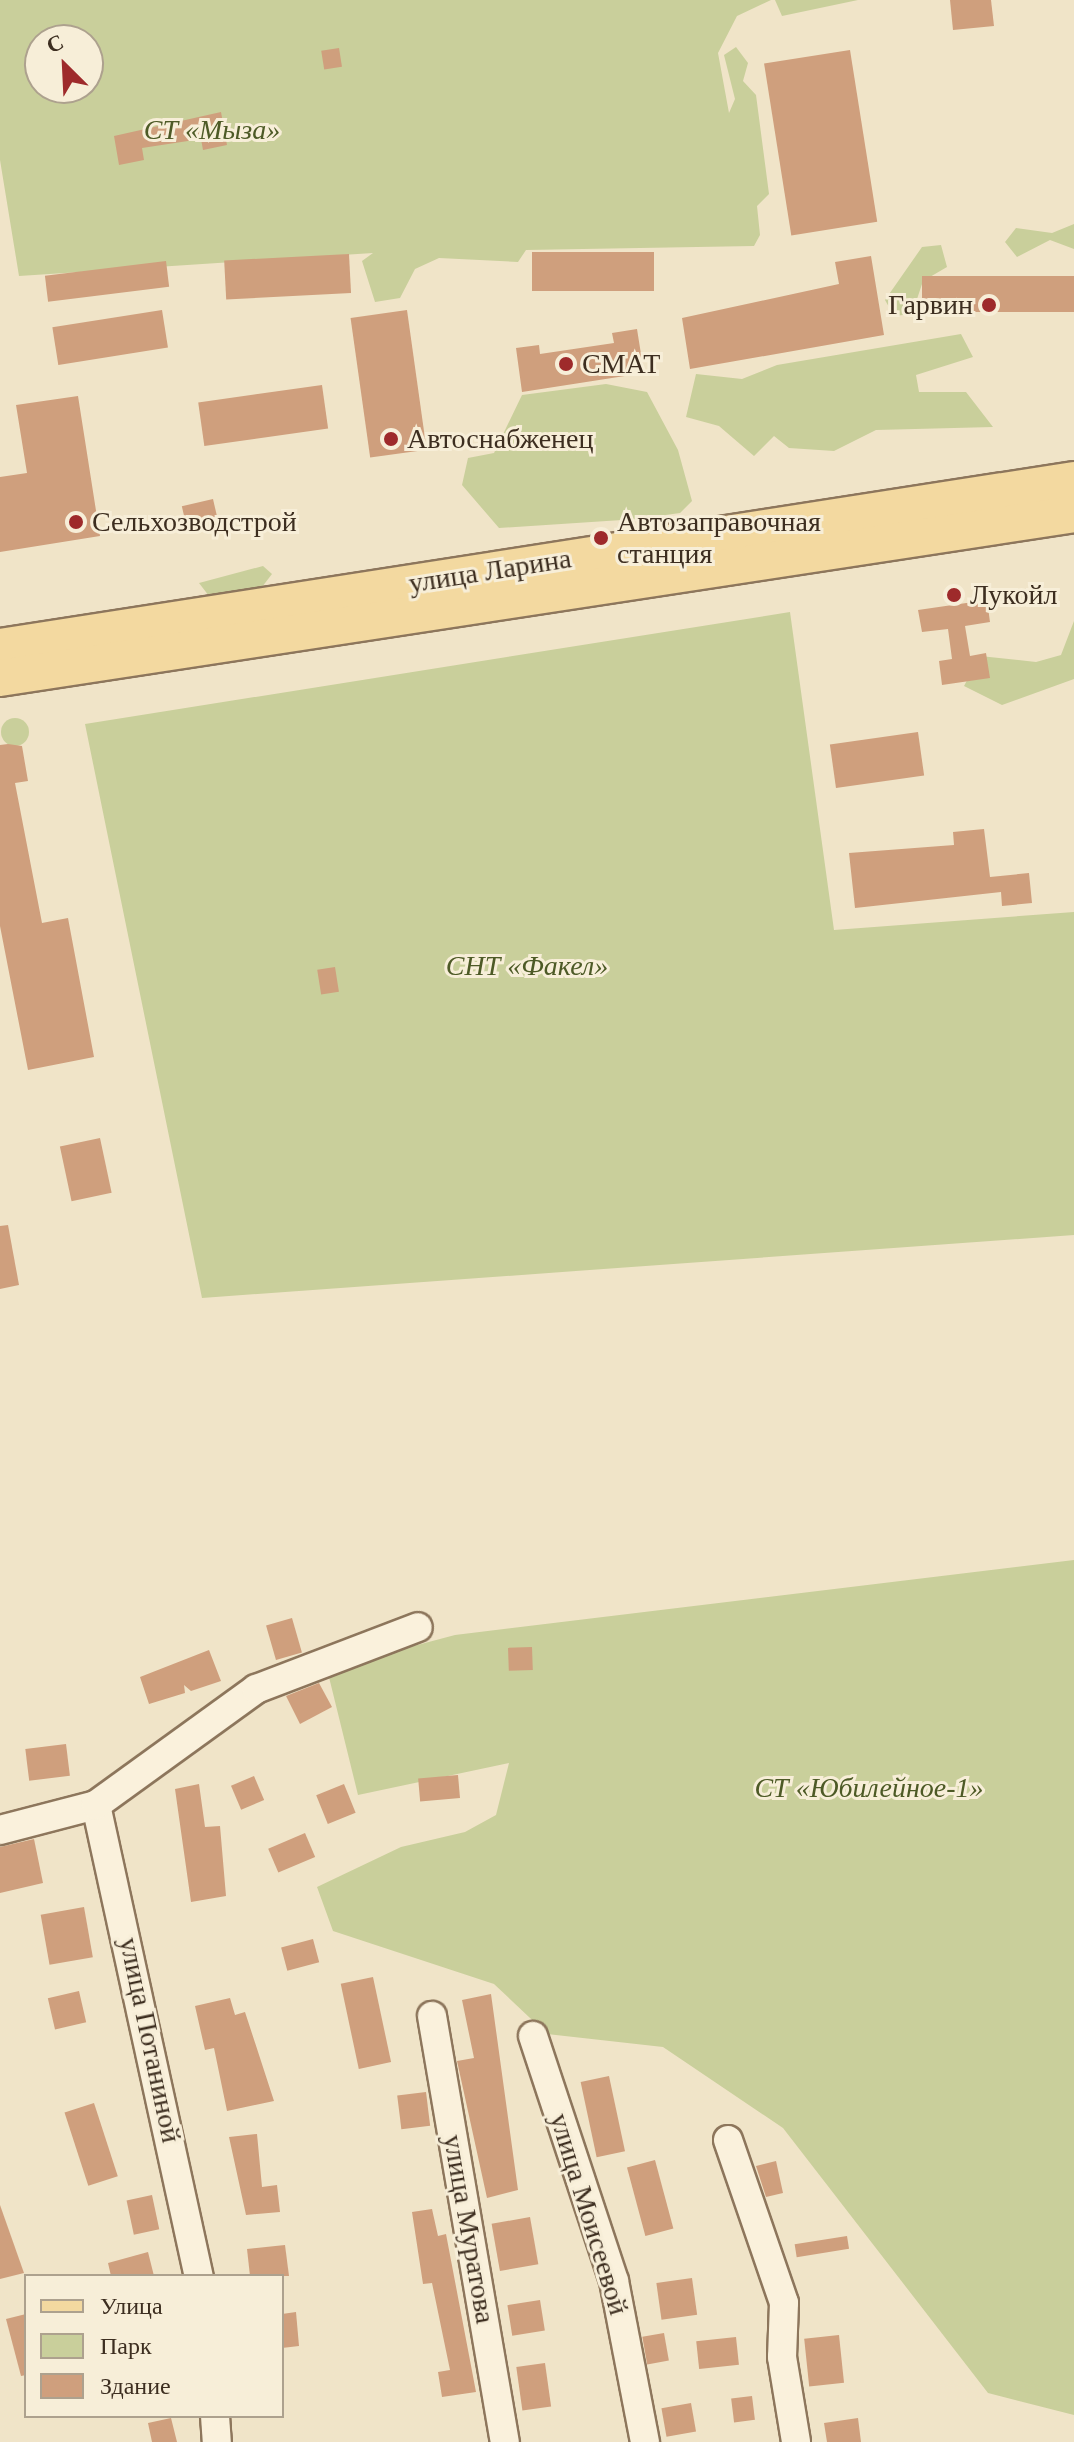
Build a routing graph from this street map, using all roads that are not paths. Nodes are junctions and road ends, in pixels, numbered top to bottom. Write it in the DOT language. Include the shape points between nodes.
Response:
graph roads {
  1 [pos="1074,480"];
  2 [pos="1074,514"];
  3 [pos="0,647"];
  4 [pos="0,678"];
  5 [pos="418,1627"];
  6 [pos="96,1805"];
  7 [pos="0,1830"];
  8 [pos="432,2016"];
  9 [pos="533,2036"];
  10 [pos="728,2140"];
  11 [pos="199,2274"];
  12 [pos="215,2418"];
  13 [pos="217,2442"];
  14 [pos="505,2442"];
  15 [pos="645,2442"];
  16 [pos="796,2442"];
  1 -- 3 [label="main road, улица Ларина"];
  2 -- 4 [label="main road, улица Ларина"];
  5 -- 6 [label="street" via="256,1689"];
  6 -- 7 [label="street"];
  6 -- 11 [label="street, улица Потаниной"];
  8 -- 14 [label="street, улица Муратова"];
  9 -- 15 [label="street, улица Моисеевой" via="614,2281"];
  10 -- 16 [label="street" via="784,2303 782,2357"];
  12 -- 13 [label="street"];
}
